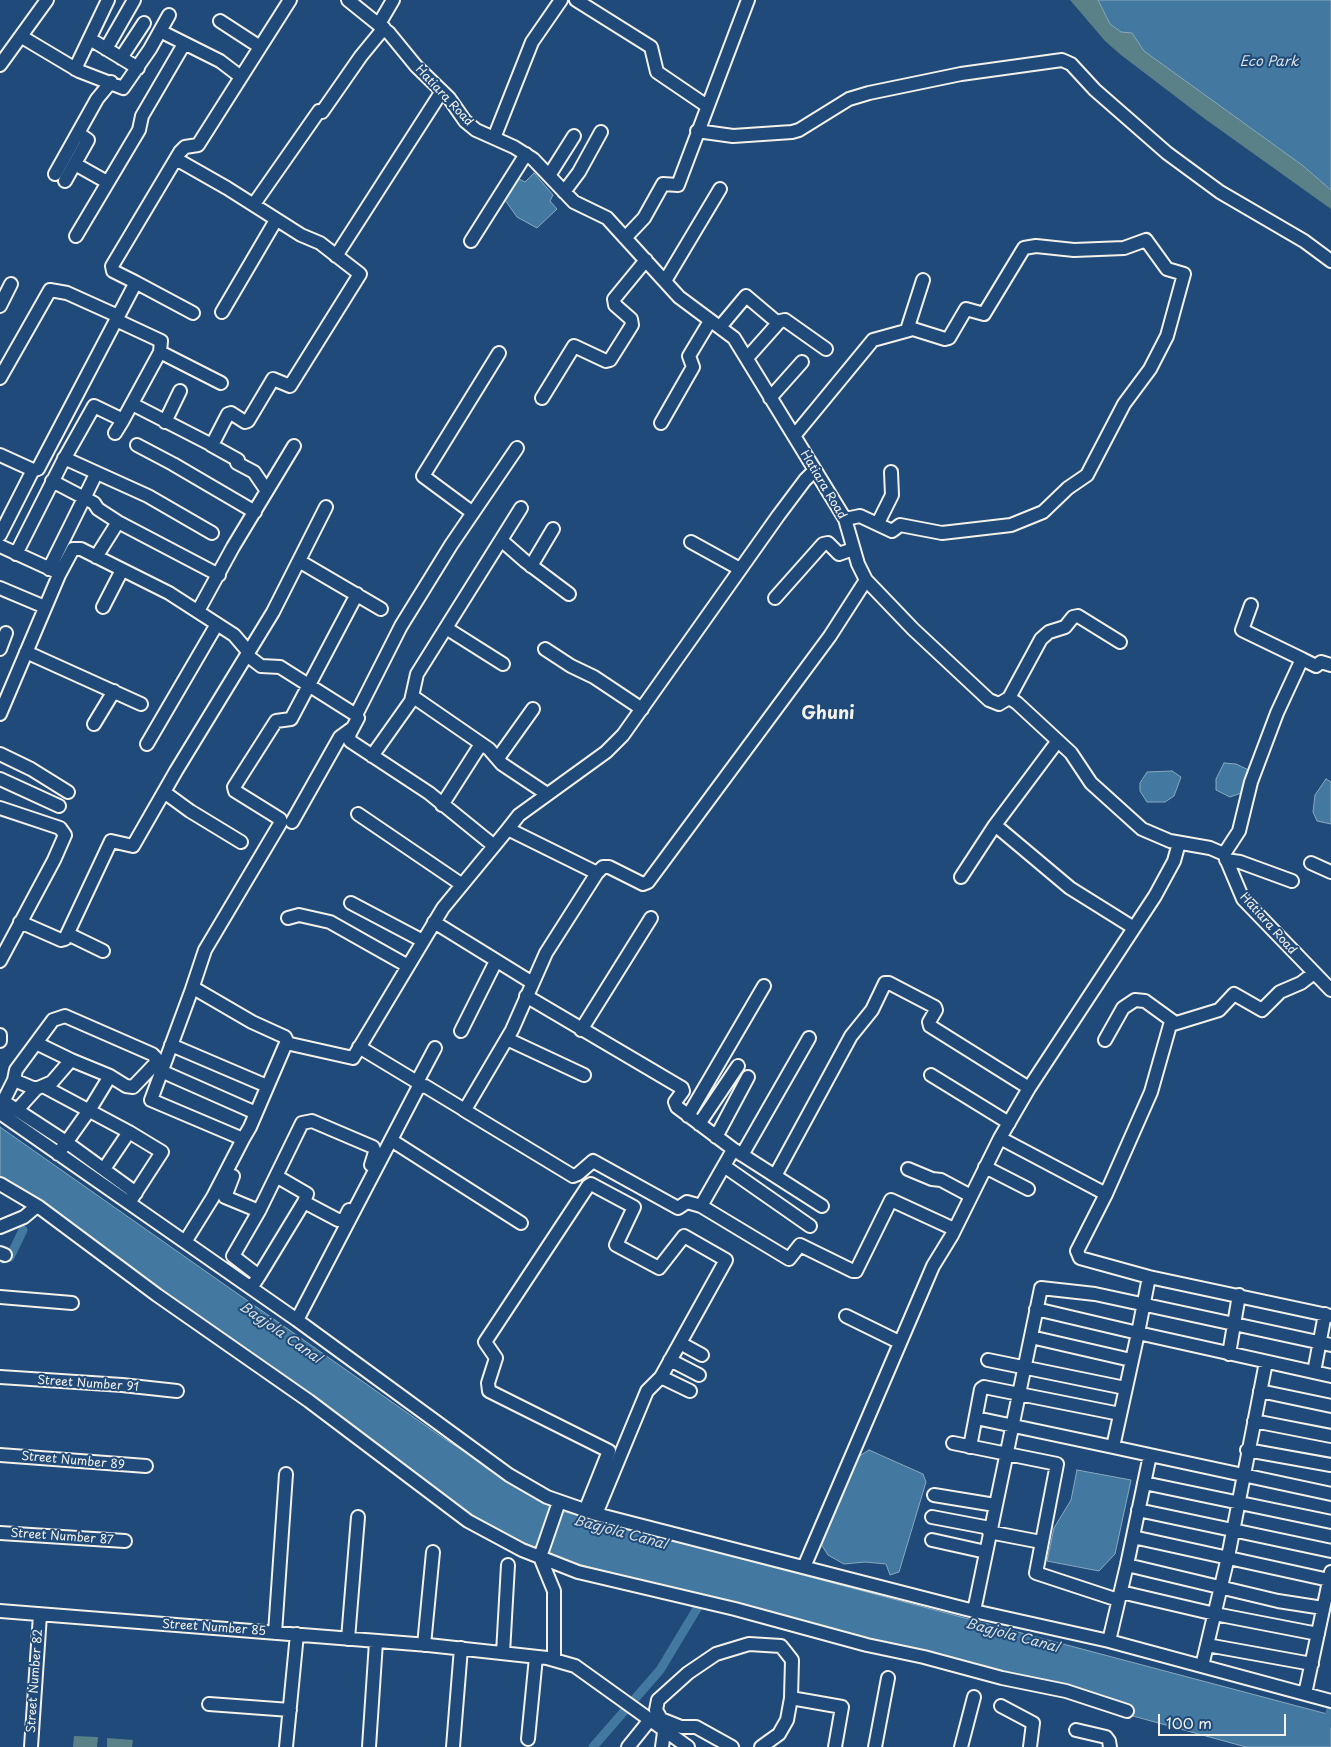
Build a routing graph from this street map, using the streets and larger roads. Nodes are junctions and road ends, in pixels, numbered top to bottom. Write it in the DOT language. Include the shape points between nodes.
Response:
graph roads {
  1 [pos="47,0"];
  2 [pos="108,0"];
  3 [pos="134,0"];
  4 [pos="290,0"];
  5 [pos="348,0"];
  6 [pos="393,0"];
  7 [pos="560,0"];
  8 [pos="576,0"];
  9 [pos="748,0"];
  10 [pos="169,15"];
  11 [pos="220,21"];
  12 [pos="144,23"];
  13 [pos="381,26"];
  14 [pos="160,31"];
  15 [pos="22,37"];
  16 [pos="90,38"];
  17 [pos="184,44"];
  18 [pos="260,47"];
  19 [pos="106,49"];
  20 [pos="121,58"];
  21 [pos="0,65"];
  22 [pos="138,68"];
  23 [pos="75,69"];
  24 [pos="241,77"];
  25 [pos="111,82"];
  26 [pos="442,91"];
  27 [pos="707,106"];
  28 [pos="697,131"];
  29 [pos="601,132"];
  30 [pos="78,133"];
  31 [pos="574,136"];
  32 [pos="494,138"];
  33 [pos="526,154"];
  34 [pos="176,159"];
  35 [pos="75,164"];
  36 [pos="550,174"];
  37 [pos="107,182"];
  38 [pos="720,189"];
  39 [pos="564,192"];
  40 [pos="254,204"];
  41 [pos="276,220"];
  42 [pos="76,236"];
  43 [pos="625,238"];
  44 [pos="471,241"];
  45 [pos="336,256"];
  46 [pos="646,260"];
  47 [pos="1331,262"];
  48 [pos="923,280"];
  49 [pos="665,281"];
  50 [pos="135,282"];
  51 [pos="11,284"];
  52 [pos="0,306"];
  53 [pos="222,312"];
  54 [pos="193,313"];
  55 [pos="117,318"];
  56 [pos="778,323"];
  57 [pos="715,324"];
  58 [pos="907,330"];
  59 [pos="826,349"];
  60 [pos="160,352"];
  61 [pos="500,353"];
  62 [pos="747,358"];
  63 [pos="802,362"];
  64 [pos="0,378"];
  65 [pos="221,383"];
  66 [pos="180,391"];
  67 [pos="542,398"];
  68 [pos="770,398"];
  69 [pos="132,404"];
  70 [pos="123,420"];
  71 [pos="165,422"];
  72 [pos="661,423"];
  73 [pos="115,433"];
  74 [pos="794,436"];
  75 [pos="137,445"];
  76 [pos="211,445"];
  77 [pos="294,446"];
  78 [pos="517,448"];
  79 [pos="0,455"];
  80 [pos="64,458"];
  81 [pos="33,470"];
  82 [pos="814,471"];
  83 [pos="891,472"];
  84 [pos="96,474"];
  85 [pos="52,481"];
  86 [pos="267,490"];
  87 [pos="84,497"];
  88 [pos="326,506"];
  89 [pos="521,508"];
  90 [pos="255,512"];
  91 [pos="473,513"];
  92 [pos="845,519"];
  93 [pos="118,522"];
  94 [pos="878,523"];
  95 [pos="553,529"];
  96 [pos="212,533"];
  97 [pos="0,536"];
  98 [pos="501,540"];
  99 [pos="691,542"];
  100 [pos="0,546"];
  101 [pos="853,549"];
  102 [pos="16,554"];
  103 [pos="96,557"];
  104 [pos="299,561"];
  105 [pos="530,566"];
  106 [pos="740,569"];
  107 [pos="122,570"];
  108 [pos="55,571"];
  109 [pos="219,575"];
  110 [pos="866,580"];
  111 [pos="0,588"];
  112 [pos="357,594"];
  113 [pos="569,594"];
  114 [pos="775,598"];
  115 [pos="1252,605"];
  116 [pos="45,607"];
  117 [pos="103,607"];
  118 [pos="381,609"];
  119 [pos="198,611"];
  120 [pos="217,624"];
  121 [pos="446,628"];
  122 [pos="6,634"];
  123 [pos="1120,642"];
  124 [pos="0,649"];
  125 [pos="545,649"];
  126 [pos="26,652"];
  127 [pos="248,654"];
  128 [pos="1302,659"];
  129 [pos="503,664"];
  130 [pos="1331,665"];
  131 [pos="308,686"];
  132 [pos="114,691"];
  133 [pos="1009,698"];
  134 [pos="411,701"];
  135 [pos="141,704"];
  136 [pos="533,709"];
  137 [pos="642,709"];
  138 [pos="0,714"];
  139 [pos="356,715"];
  140 [pos="94,724"];
  141 [pos="351,729"];
  142 [pos="1057,742"];
  143 [pos="148,744"];
  144 [pos="481,744"];
  145 [pos="0,754"];
  146 [pos="372,756"];
  147 [pos="498,758"];
  148 [pos="0,779"];
  149 [pos="68,792"];
  150 [pos="164,792"];
  151 [pos="547,794"];
  152 [pos="442,805"];
  153 [pos="59,806"];
  154 [pos="0,808"];
  155 [pos="358,814"];
  156 [pos="292,822"];
  157 [pos="994,825"];
  158 [pos="508,829"];
  159 [pos="241,842"];
  160 [pos="1180,843"];
  161 [pos="493,845"];
  162 [pos="1225,857"];
  163 [pos="1311,863"];
  164 [pos="1331,872"];
  165 [pos="597,873"];
  166 [pos="961,877"];
  167 [pos="1292,881"];
  168 [pos="461,884"];
  169 [pos="351,903"];
  170 [pos="288,918"];
  171 [pos="651,918"];
  172 [pos="20,922"];
  173 [pos="434,922"];
  174 [pos="1134,928"];
  175 [pos="68,934"];
  176 [pos="423,941"];
  177 [pos="103,951"];
  178 [pos="0,961"];
  179 [pos="496,961"];
  180 [pos="408,966"];
  181 [pos="1314,973"];
  182 [pos="531,982"];
  183 [pos="764,986"];
  184 [pos="192,990"];
  185 [pos="1331,990"];
  186 [pos="526,996"];
  187 [pos="1174,1022"];
  188 [pos="581,1030"];
  189 [pos="461,1031"];
  190 [pos="0,1035"];
  191 [pos="809,1038"];
  192 [pos="507,1039"];
  193 [pos="1105,1040"];
  194 [pos="0,1041"];
  195 [pos="36,1043"];
  196 [pos="286,1043"];
  197 [pos="170,1045"];
  198 [pos="359,1047"];
  199 [pos="435,1048"];
  200 [pos="71,1060"];
  201 [pos="738,1066"];
  202 [pos="160,1071"];
  203 [pos="584,1075"];
  204 [pos="931,1075"];
  205 [pos="110,1076"];
  206 [pos="748,1077"];
  207 [pos="14,1080"];
  208 [pos="419,1084"];
  209 [pos="267,1086"];
  210 [pos="40,1087"];
  211 [pos="1029,1088"];
  212 [pos="1,1107"];
  213 [pos="90,1109"];
  214 [pos="17,1110"];
  215 [pos="464,1110"];
  216 [pos="256,1113"];
  217 [pos="688,1116"];
  218 [pos="1008,1123"];
  219 [pos="699,1124"];
  220 [pos="130,1132"];
  221 [pos="716,1137"];
  222 [pos="1000,1138"];
  223 [pos="243,1140"];
  224 [pos="391,1140"];
  225 [pos="66,1142"];
  226 [pos="738,1152"];
  227 [pos="58,1154"];
  228 [pos="239,1161"];
  229 [pos="724,1166"];
  230 [pos="985,1167"];
  231 [pos="908,1169"];
  232 [pos="104,1170"];
  233 [pos="276,1176"];
  234 [pos="775,1176"];
  235 [pos="0,1184"];
  236 [pos="1028,1189"];
  237 [pos="1106,1194"];
  238 [pos="971,1196"];
  239 [pos="132,1198"];
  240 [pos="304,1202"];
  241 [pos="37,1206"];
  242 [pos="701,1206"];
  243 [pos="822,1206"];
  244 [pos="259,1211"];
  245 [pos="521,1223"];
  246 [pos="810,1226"];
  247 [pos="0,1227"];
  248 [pos="954,1229"];
  249 [pos="185,1242"];
  250 [pos="233,1256"];
  251 [pos="225,1270"];
  252 [pos="259,1276"];
  253 [pos="1149,1277"];
  254 [pos="251,1288"];
  255 [pos="1239,1295"];
  256 [pos="0,1297"];
  257 [pos="72,1303"];
  258 [pos="1144,1306"];
  259 [pos="1036,1309"];
  260 [pos="1328,1315"];
  261 [pos="846,1316"];
  262 [pos="297,1320"];
  263 [pos="1234,1326"];
  264 [pos="1138,1333"];
  265 [pos="1031,1337"];
  266 [pos="899,1342"];
  267 [pos="680,1343"];
  268 [pos="1326,1344"];
  269 [pos="1229,1354"];
  270 [pos="702,1355"];
  271 [pos="670,1360"];
  272 [pos="988,1360"];
  273 [pos="1131,1360"];
  274 [pos="1266,1362"];
  275 [pos="1024,1367"];
  276 [pos="1314,1372"];
  277 [pos="699,1375"];
  278 [pos="1331,1376"];
  279 [pos="661,1377"];
  280 [pos="0,1378"];
  281 [pos="1125,1388"];
  282 [pos="177,1391"];
  283 [pos="690,1391"];
  284 [pos="1260,1391"];
  285 [pos="1019,1394"];
  286 [pos="1331,1406"];
  287 [pos="1120,1414"];
  288 [pos="976,1418"];
  289 [pos="1254,1421"];
  290 [pos="1011,1424"];
  291 [pos="1331,1436"];
  292 [pos="953,1443"];
  293 [pos="970,1447"];
  294 [pos="1112,1447"];
  295 [pos="1247,1450"];
  296 [pos="614,1452"];
  297 [pos="1005,1453"];
  298 [pos="0,1455"];
  299 [pos="1150,1455"];
  300 [pos="1331,1465"];
  301 [pos="146,1466"];
  302 [pos="286,1474"];
  303 [pos="1243,1476"];
  304 [pos="1144,1483"];
  305 [pos="1331,1494"];
  306 [pos="934,1495"];
  307 [pos="1238,1502"];
  308 [pos="994,1505"];
  309 [pos="557,1508"];
  310 [pos="1138,1510"];
  311 [pos="591,1513"];
  312 [pos="358,1517"];
  313 [pos="932,1517"];
  314 [pos="1331,1522"];
  315 [pos="1233,1529"];
  316 [pos="989,1530"];
  317 [pos="0,1533"];
  318 [pos="1133,1537"];
  319 [pos="932,1540"];
  320 [pos="125,1541"];
  321 [pos="1041,1542"];
  322 [pos="1331,1551"];
  323 [pos="432,1552"];
  324 [pos="986,1552"];
  325 [pos="540,1556"];
  326 [pos="1228,1557"];
  327 [pos="508,1564"];
  328 [pos="1127,1565"];
  329 [pos="804,1567"];
  330 [pos="1330,1576"];
  331 [pos="1220,1588"];
  332 [pos="1119,1596"];
  333 [pos="1323,1608"];
  334 [pos="0,1611"];
  335 [pos="974,1611"];
  336 [pos="1215,1614"];
  337 [pos="40,1615"];
  338 [pos="275,1632"];
  339 [pos="297,1634"];
  340 [pos="1318,1634"];
  341 [pos="348,1639"];
  342 [pos="1109,1641"];
  343 [pos="376,1642"];
  344 [pos="426,1645"];
  345 [pos="1207,1645"];
  346 [pos="461,1648"];
  347 [pos="503,1653"];
  348 [pos="536,1657"];
  349 [pos="554,1660"];
  350 [pos="1312,1664"];
  351 [pos="1202,1666"];
  352 [pos="888,1678"];
  353 [pos="1305,1694"];
  354 [pos="974,1697"];
  355 [pos="791,1698"];
  356 [pos="1326,1700"];
  357 [pos="209,1704"];
  358 [pos="1001,1706"];
  359 [pos="290,1710"];
  360 [pos="1127,1711"];
  361 [pos="645,1718"];
  362 [pos="664,1728"];
  363 [pos="1076,1730"];
  364 [pos="528,1739"];
  365 [pos="31,1747"];
  366 [pos="286,1747"];
  367 [pos="369,1747"];
  368 [pos="453,1747"];
  369 [pos="628,1747"];
  370 [pos="662,1747"];
  371 [pos="688,1747"];
  372 [pos="732,1747"];
  373 [pos="761,1747"];
  374 [pos="835,1747"];
  375 [pos="875,1747"];
  376 [pos="961,1747"];
  377 [pos="1030,1747"];
  378 [pos="1110,1747"];
  1 -- 15 [label="street"];
  2 -- 16 [label="street"];
  3 -- 19 [label="street"];
  4 -- 18 [label="street"];
  5 -- 13 [label="street, Hatiara Road"];
  6 -- 13 [label="street"];
  7 -- 32 [label="street" via="532,42"];
  8 -- 27 [label="street" via="651,47 656,72"];
  9 -- 27 [label="street"];
  10 -- 14 [label="street"];
  11 -- 18 [label="street"];
  12 -- 20 [label="street"];
  13 -- 26 [label="street, Hatiara Road"];
  13 -- 40 [label="street"];
  14 -- 17 [label="street"];
  14 -- 22 [label="street"];
  15 -- 21 [label="street"];
  15 -- 23 [label="street"];
  16 -- 19 [label="street"];
  16 -- 23 [label="street"];
  17 -- 24 [label="street" via="220,61"];
  17 -- 37 [label="street" via="142,116 139,130"];
  18 -- 24 [label="street"];
  19 -- 20 [label="street"];
  20 -- 22 [label="street"];
  22 -- 25 [label="street" via="125,87"];
  23 -- 25 [label="street"];
  24 -- 34 [label="street" via="198,145 182,148"];
  25 -- 30 [label="street"];
  26 -- 32 [label="street, Hatiara Road" via="465,121"];
  26 -- 45 [label="street"];
  27 -- 28 [label="street"];
  28 -- 43 [label="street" via="678,185 663,184 644,218"];
  28 -- 47 [label="street" via="734,136 792,132 849,99 868,93 961,74 1062,60 1071,64 1095,90 1167,153 1220,192 1304,241"];
  29 -- 39 [label="street"];
  30 -- 35 [label="street" via="88,140"];
  30 -- 35 [label="street" via="60,178"];
  31 -- 36 [label="street"];
  32 -- 33 [label="street, Hatiara Road"];
  33 -- 36 [label="street, Hatiara Road"];
  33 -- 44 [label="street"];
  34 -- 40 [label="street"];
  34 -- 50 [label="street" via="112,266 113,271"];
  35 -- 37 [label="street"];
  36 -- 39 [label="street, Hatiara Road"];
  37 -- 42 [label="street"];
  38 -- 49 [label="street"];
  39 -- 43 [label="street, Hatiara Road" via="574,202 603,215"];
  40 -- 41 [label="street"];
  41 -- 45 [label="street" via="320,243"];
  41 -- 53 [label="street"];
  43 -- 46 [label="street, Hatiara Road"];
  45 -- 76 [label="street" via="360,274 291,384 287,386 273,379 247,422 228,414"];
  46 -- 49 [label="street, Hatiara Road"];
  46 -- 67 [label="street" via="614,300 615,305 631,319 632,325 610,360 574,346"];
  48 -- 58 [label="street"];
  49 -- 57 [label="street, Hatiara Road" via="679,297"];
  50 -- 54 [label="street"];
  50 -- 55 [label="street"];
  51 -- 52 [label="street"];
  55 -- 60 [label="street" via="161,341"];
  55 -- 64 [label="street" via="67,293 50,290"];
  55 -- 81 [label="street" via="38,469"];
  56 -- 57 [label="street" via="746,296"];
  56 -- 59 [label="street" via="787,320"];
  56 -- 62 [label="street"];
  57 -- 62 [label="street, Hatiara Road" via="734,338"];
  57 -- 72 [label="street" via="689,356 693,367"];
  58 -- 74 [label="street" via="881,337 867,346"];
  58 -- 94 [label="street" via="949,338 966,309 984,314 1021,252 1029,246 1074,250 1124,248 1146,240 1167,269 1185,276 1167,336 1150,369 1124,404 1087,475 1043,512 1011,525 959,532 942,533 900,525 892,531"];
  60 -- 65 [label="street"];
  60 -- 69 [label="street"];
  61 -- 91 [label="street" via="423,476"];
  62 -- 68 [label="street, Hatiara Road"];
  63 -- 68 [label="street"];
  66 -- 71 [label="street"];
  68 -- 74 [label="street, Hatiara Road"];
  69 -- 70 [label="street"];
  69 -- 71 [label="street"];
  70 -- 73 [label="street"];
  70 -- 80 [label="street" via="95,405"];
  71 -- 76 [label="street"];
  74 -- 82 [label="street, Hatiara Road"];
  75 -- 90 [label="street"];
  76 -- 86 [label="street" via="254,472"];
  77 -- 86 [label="street"];
  78 -- 91 [label="street"];
  79 -- 81 [label="street"];
  80 -- 84 [label="street"];
  80 -- 85 [label="street"];
  81 -- 97 [label="street"];
  82 -- 92 [label="street, Hatiara Road"];
  82 -- 106 [label="street"];
  83 -- 94 [label="street" via="892,495"];
  84 -- 87 [label="street"];
  84 -- 96 [label="street" via="148,496"];
  85 -- 87 [label="street"];
  85 -- 102 [label="street"];
  86 -- 90 [label="street"];
  87 -- 93 [label="street"];
  87 -- 108 [label="street"];
  88 -- 104 [label="street"];
  89 -- 98 [label="street"];
  90 -- 109 [label="street"];
  91 -- 139 [label="street" via="401,626"];
  92 -- 94 [label="street" via="860,516"];
  92 -- 101 [label="street, Hatiara Road"];
  93 -- 103 [label="street"];
  93 -- 109 [label="street"];
  95 -- 105 [label="street"];
  98 -- 105 [label="street"];
  98 -- 121 [label="street"];
  99 -- 106 [label="street"];
  100 -- 102 [label="street"];
  101 -- 110 [label="street, Hatiara Road"];
  101 -- 114 [label="street" via="840,555 828,543 823,544"];
  102 -- 108 [label="street"];
  103 -- 107 [label="street"];
  103 -- 108 [label="street" via="75,548"];
  104 -- 112 [label="street"];
  104 -- 127 [label="street"];
  105 -- 113 [label="street"];
  106 -- 137 [label="street"];
  107 -- 117 [label="street"];
  107 -- 119 [label="street"];
  108 -- 116 [label="street"];
  109 -- 119 [label="street"];
  110 -- 133 [label="street, Hatiara Road" via="988,700 999,704"];
  110 -- 165 [label="street" via="830,636 648,882 643,884 609,867 603,867"];
  111 -- 116 [label="street"];
  112 -- 118 [label="street"];
  112 -- 131 [label="street"];
  115 -- 128 [label="street" via="1242,630"];
  116 -- 126 [label="street"];
  119 -- 120 [label="street"];
  120 -- 127 [label="street" via="234,635"];
  120 -- 143 [label="street"];
  121 -- 129 [label="street"];
  121 -- 134 [label="street" via="415,677"];
  122 -- 124 [label="street"];
  123 -- 133 [label="street" via="1078,616 1073,617 1065,626 1041,639"];
  125 -- 137 [label="street" via="594,676"];
  126 -- 132 [label="street"];
  126 -- 138 [label="street"];
  127 -- 131 [label="street" via="261,666 280,668"];
  127 -- 150 [label="street"];
  128 -- 130 [label="street" via="1316,666 1321,662"];
  128 -- 162 [label="street" via="1251,782 1240,831"];
  131 -- 139 [label="street"];
  131 -- 184 [label="street" via="291,719 276,721 234,787 235,791 281,822 205,950"];
  132 -- 135 [label="street"];
  132 -- 140 [label="street"];
  133 -- 142 [label="street" via="1024,708"];
  134 -- 144 [label="street" via="417,699"];
  134 -- 146 [label="street"];
  136 -- 147 [label="street"];
  137 -- 151 [label="street" via="615,744"];
  139 -- 141 [label="street" via="358,718"];
  141 -- 146 [label="street" via="350,741"];
  141 -- 156 [label="street" via="340,737"];
  142 -- 157 [label="street"];
  142 -- 160 [label="street" via="1071,753 1092,783 1142,829"];
  144 -- 147 [label="street"];
  144 -- 152 [label="street"];
  145 -- 149 [label="street"];
  146 -- 152 [label="street"];
  147 -- 151 [label="street"];
  148 -- 153 [label="street"];
  150 -- 159 [label="street"];
  150 -- 175 [label="street" via="132,847 111,841"];
  151 -- 158 [label="street"];
  152 -- 161 [label="street"];
  154 -- 172 [label="street" via="60,828 65,835"];
  155 -- 168 [label="street"];
  157 -- 166 [label="street"];
  157 -- 174 [label="street" via="1070,888"];
  158 -- 161 [label="street"];
  158 -- 165 [label="street"];
  160 -- 162 [label="street" via="1210,848"];
  160 -- 174 [label="street" via="1174,861"];
  161 -- 168 [label="street"];
  162 -- 167 [label="street"];
  162 -- 181 [label="street, Hatiara Road" via="1243,899"];
  163 -- 164 [label="street"];
  165 -- 182 [label="street" via="561,926"];
  168 -- 173 [label="street"];
  169 -- 176 [label="street"];
  170 -- 180 [label="street" via="299,914 330,922"];
  171 -- 188 [label="street"];
  172 -- 175 [label="street" via="61,940"];
  172 -- 178 [label="street"];
  173 -- 176 [label="street"];
  173 -- 179 [label="street"];
  174 -- 211 [label="street"];
  175 -- 177 [label="street"];
  176 -- 180 [label="street"];
  179 -- 182 [label="street"];
  179 -- 189 [label="street"];
  180 -- 198 [label="street"];
  181 -- 185 [label="street, Hatiara Road"];
  181 -- 187 [label="street" via="1280,992 1262,1010 1234,994 1219,1010"];
  182 -- 186 [label="street"];
  183 -- 217 [label="street"];
  184 -- 196 [label="street" via="284,1037"];
  184 -- 197 [label="street"];
  186 -- 188 [label="street"];
  186 -- 192 [label="street"];
  187 -- 193 [label="street" via="1145,1001 1135,1000 1123,1008"];
  187 -- 237 [label="street" via="1167,1033 1151,1092"];
  188 -- 217 [label="street" via="682,1088 675,1104"];
  190 -- 194 [label="street"];
  191 -- 226 [label="street"];
  192 -- 203 [label="street"];
  192 -- 215 [label="street"];
  195 -- 200 [label="street"];
  195 -- 205 [label="street" via="53,1020 65,1016 156,1058 155,1064 133,1087"];
  195 -- 207 [label="street" via="16,1070"];
  196 -- 198 [label="street" via="351,1058"];
  196 -- 209 [label="street"];
  197 -- 202 [label="street"];
  197 -- 209 [label="street"];
  198 -- 208 [label="street"];
  199 -- 208 [label="street"];
  200 -- 205 [label="street"];
  200 -- 210 [label="street" via="52,1082"];
  201 -- 219 [label="street"];
  202 -- 216 [label="street"];
  202 -- 223 [label="street" via="151,1100"];
  204 -- 218 [label="street"];
  205 -- 213 [label="street"];
  206 -- 221 [label="street"];
  207 -- 210 [label="street"];
  207 -- 212 [label="street"];
  208 -- 215 [label="street"];
  208 -- 224 [label="street"];
  209 -- 216 [label="street"];
  210 -- 213 [label="street"];
  210 -- 214 [label="street"];
  211 -- 218 [label="street"];
  211 -- 234 [label="street" via="930,1026 928,1022 935,1007 885,983 872,1010 851,1036"];
  212 -- 214 [label="street"];
  212 -- 227 [label="street"];
  213 -- 220 [label="street"];
  213 -- 225 [label="street"];
  214 -- 225 [label="street"];
  215 -- 242 [label="street" via="573,1176 593,1161 678,1208 687,1202"];
  216 -- 223 [label="street"];
  217 -- 219 [label="street"];
  218 -- 222 [label="street"];
  219 -- 221 [label="street"];
  220 -- 232 [label="street"];
  220 -- 239 [label="street" via="162,1152"];
  221 -- 226 [label="street"];
  222 -- 230 [label="street"];
  222 -- 237 [label="street"];
  223 -- 249 [label="street"];
  224 -- 245 [label="street"];
  224 -- 262 [label="street"];
  225 -- 227 [label="street"];
  225 -- 232 [label="street"];
  226 -- 229 [label="street"];
  226 -- 234 [label="street"];
  227 -- 239 [label="street"];
  228 -- 244 [label="street" via="224,1196"];
  229 -- 242 [label="street"];
  229 -- 246 [label="street"];
  230 -- 236 [label="street"];
  230 -- 238 [label="street"];
  231 -- 238 [label="street" via="941,1180"];
  232 -- 239 [label="street"];
  233 -- 240 [label="street" via="307,1194"];
  233 -- 240 [label="street" via="305,1121 312,1121 375,1149 371,1166 344,1220"];
  233 -- 244 [label="street"];
  234 -- 243 [label="street"];
  235 -- 241 [label="street"];
  237 -- 253 [label="street" via="1078,1247 1077,1255"];
  238 -- 248 [label="street"];
  239 -- 249 [label="street"];
  240 -- 252 [label="street"];
  241 -- 247 [label="street" via="24,1217"];
  241 -- 325 [label="street" via="309,1401 468,1521"];
  242 -- 248 [label="street" via="788,1259 800,1245 852,1271 857,1269 890,1200"];
  244 -- 250 [label="street"];
  248 -- 266 [label="street" via="933,1266"];
  249 -- 251 [label="street"];
  250 -- 251 [label="street"];
  250 -- 252 [label="street"];
  251 -- 254 [label="street"];
  252 -- 254 [label="street"];
  253 -- 255 [label="street"];
  253 -- 258 [label="street"];
  254 -- 262 [label="street"];
  255 -- 260 [label="street"];
  255 -- 263 [label="street"];
  256 -- 257 [label="street"];
  258 -- 259 [label="street" via="1094,1294 1043,1287"];
  258 -- 263 [label="street"];
  258 -- 264 [label="street"];
  259 -- 264 [label="street"];
  259 -- 265 [label="street"];
  260 -- 268 [label="street"];
  261 -- 266 [label="street"];
  262 -- 309 [label="street"];
  263 -- 268 [label="street"];
  263 -- 269 [label="street"];
  264 -- 269 [label="street"];
  264 -- 273 [label="street"];
  265 -- 273 [label="street"];
  265 -- 275 [label="street"];
  266 -- 329 [label="street"];
  267 -- 270 [label="street"];
  267 -- 271 [label="street"];
  267 -- 296 [label="street" via="726,1259 684,1236 657,1267 615,1244 634,1207 590,1185 486,1339 485,1344 496,1358 487,1386 489,1391"];
  268 -- 276 [label="street"];
  269 -- 274 [label="street"];
  271 -- 277 [label="street"];
  271 -- 279 [label="street"];
  272 -- 275 [label="street"];
  273 -- 281 [label="street"];
  274 -- 276 [label="street"];
  274 -- 284 [label="street"];
  275 -- 281 [label="street"];
  275 -- 285 [label="street"];
  276 -- 278 [label="street"];
  279 -- 283 [label="street"];
  279 -- 296 [label="street" via="647,1392"];
  280 -- 282 [label="street, Street Number 91"];
  281 -- 287 [label="street"];
  284 -- 286 [label="street"];
  284 -- 289 [label="street"];
  285 -- 287 [label="street"];
  285 -- 288 [label="street" via="982,1388"];
  285 -- 290 [label="street"];
  287 -- 294 [label="street"];
  288 -- 290 [label="street"];
  288 -- 293 [label="street"];
  289 -- 291 [label="street"];
  289 -- 295 [label="street"];
  290 -- 294 [label="street"];
  290 -- 297 [label="street"];
  292 -- 293 [label="street"];
  293 -- 297 [label="street"];
  294 -- 299 [label="street"];
  295 -- 300 [label="street"];
  295 -- 303 [label="street"];
  296 -- 311 [label="street"];
  297 -- 308 [label="street"];
  297 -- 321 [label="street" via="1056,1464"];
  298 -- 301 [label="street, Street Number 89"];
  299 -- 303 [label="street"];
  299 -- 304 [label="street"];
  302 -- 338 [label="street"];
  303 -- 305 [label="street"];
  303 -- 307 [label="street"];
  304 -- 307 [label="street"];
  304 -- 310 [label="street"];
  306 -- 308 [label="street"];
  307 -- 314 [label="street"];
  307 -- 315 [label="street"];
  308 -- 316 [label="street"];
  309 -- 311 [label="street"];
  309 -- 325 [label="street"];
  310 -- 315 [label="street"];
  310 -- 318 [label="street"];
  311 -- 329 [label="street"];
  312 -- 341 [label="street"];
  313 -- 316 [label="street"];
  315 -- 322 [label="street"];
  315 -- 326 [label="street"];
  316 -- 321 [label="street"];
  316 -- 324 [label="street"];
  317 -- 320 [label="street, Street Number 87"];
  318 -- 326 [label="street"];
  318 -- 328 [label="street"];
  319 -- 324 [label="street"];
  321 -- 332 [label="street" via="1035,1570 1038,1575"];
  323 -- 344 [label="street"];
  324 -- 335 [label="street"];
  325 -- 349 [label="street" via="554,1591"];
  325 -- 360 [label="street" via="578,1572 1066,1692"];
  326 -- 330 [label="street"];
  326 -- 331 [label="street"];
  327 -- 347 [label="street"];
  328 -- 331 [label="street"];
  328 -- 332 [label="street"];
  329 -- 335 [label="street"];
  330 -- 333 [label="street"];
  331 -- 333 [label="street"];
  331 -- 336 [label="street"];
  332 -- 336 [label="street"];
  332 -- 342 [label="street"];
  333 -- 340 [label="street"];
  334 -- 337 [label="street, Street Number 85"];
  335 -- 342 [label="street"];
  336 -- 340 [label="street"];
  336 -- 345 [label="street"];
  337 -- 338 [label="street, Street Number 85"];
  337 -- 365 [label="street, Street Number 82"];
  338 -- 339 [label="street, Street Number 85"];
  339 -- 341 [label="street, Street Number 85"];
  339 -- 359 [label="street"];
  340 -- 350 [label="street"];
  341 -- 343 [label="street, Street Number 85"];
  342 -- 351 [label="street"];
  343 -- 344 [label="street, Street Number 85"];
  343 -- 367 [label="street"];
  344 -- 346 [label="street, Street Number 85"];
  345 -- 350 [label="street"];
  345 -- 351 [label="street"];
  346 -- 347 [label="street, Street Number 85"];
  346 -- 368 [label="street"];
  347 -- 348 [label="street, Street Number 85"];
  348 -- 349 [label="street, Street Number 85"];
  348 -- 364 [label="street"];
  349 -- 361 [label="street, Street Number 85" via="575,1666"];
  350 -- 353 [label="street"];
  351 -- 353 [label="street"];
  352 -- 375 [label="street"];
  353 -- 356 [label="street"];
  354 -- 376 [label="street"];
  355 -- 362 [label="street" via="792,1660 789,1654 780,1646 749,1644 716,1654 688,1673 658,1700 656,1710"];
  355 -- 373 [label="street" via="787,1720 779,1734"];
  355 -- 374 [label="street" via="842,1707"];
  357 -- 359 [label="street"];
  358 -- 377 [label="street" via="1034,1723"];
  359 -- 366 [label="street"];
  361 -- 362 [label="street, Street Number 85"];
  361 -- 369 [label="street"];
  362 -- 370 [label="street"];
  362 -- 371 [label="street, Street Number 85"];
  362 -- 372 [label="street" via="696,1727"];
  363 -- 378 [label="street" via="1106,1737"];
}
